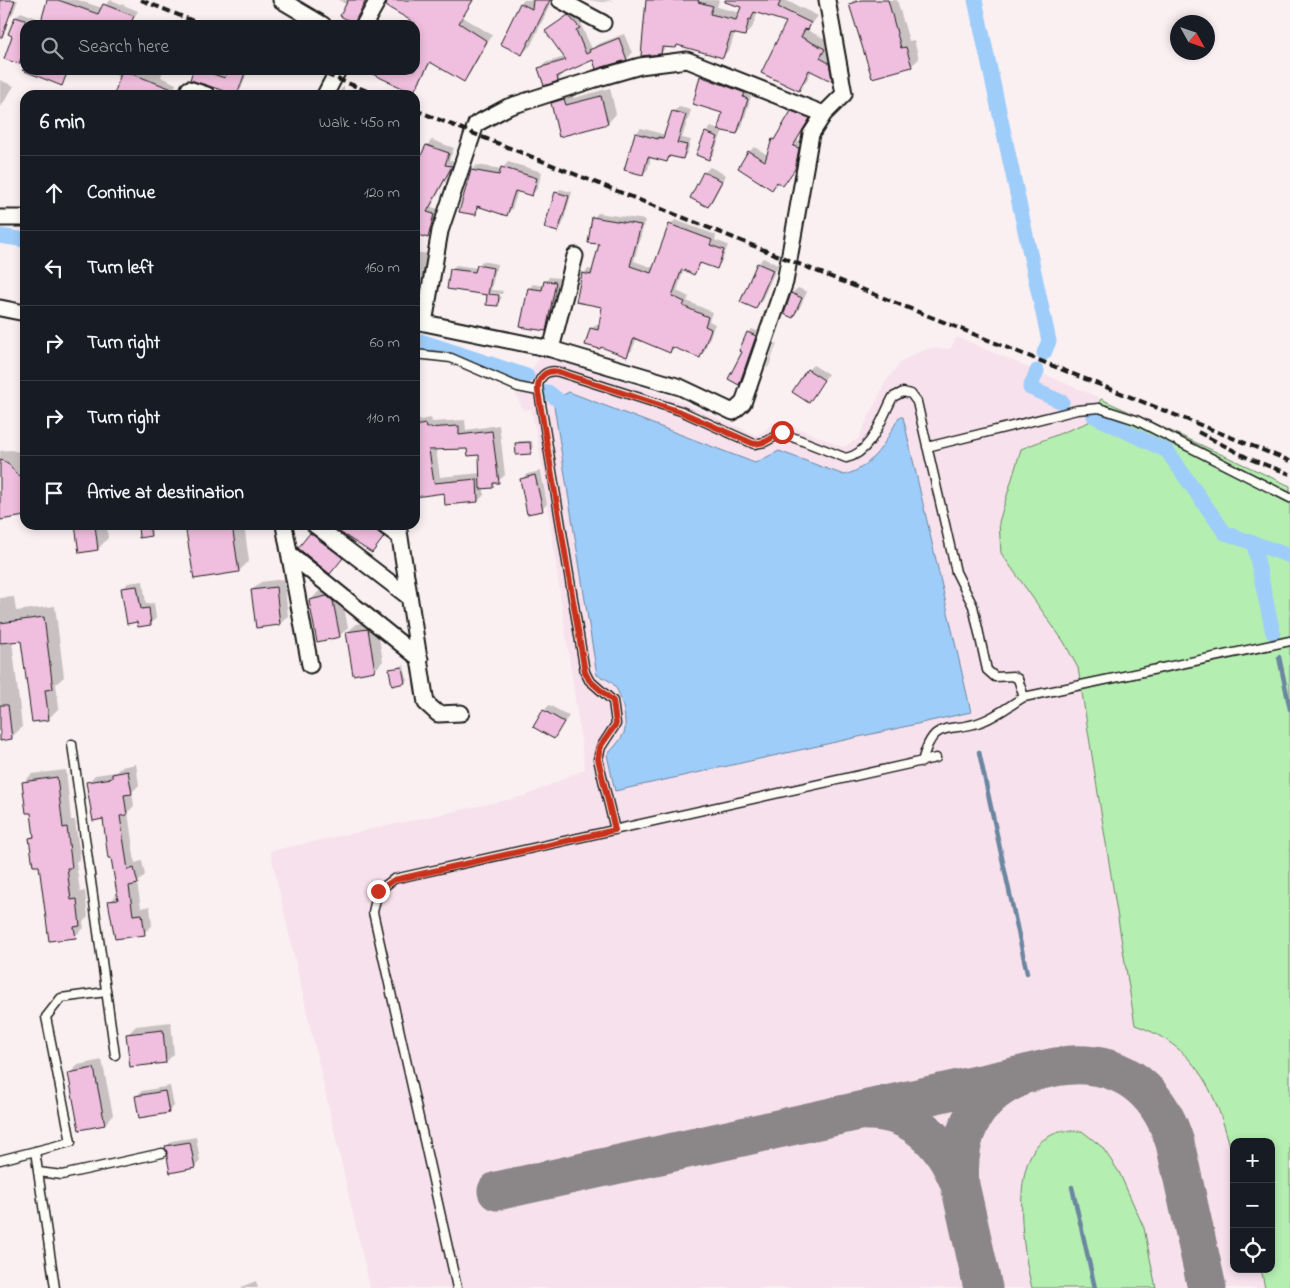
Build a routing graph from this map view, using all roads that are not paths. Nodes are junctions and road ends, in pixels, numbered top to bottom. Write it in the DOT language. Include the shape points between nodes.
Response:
graph roads {
  1 [pos="281,0"];
  2 [pos="378,0"];
  3 [pos="560,0"];
  4 [pos="827,0"];
  5 [pos="315,20"];
  6 [pos="367,20"];
  7 [pos="603,23"];
  8 [pos="335,75"];
  9 [pos="189,89"];
  10 [pos="192,90"];
  11 [pos="328,90"];
  12 [pos="824,114"];
  13 [pos="0,218"];
  14 [pos="20,218"];
  15 [pos="574,256"];
  16 [pos="0,308"];
  17 [pos="20,313"];
  18 [pos="420,318"];
  19 [pos="420,322"];
  20 [pos="551,349"];
  21 [pos="420,355"];
  22 [pos="538,391"];
  23 [pos="927,447"];
  24 [pos="1290,498"];
  25 [pos="285,530"];
  26 [pos="322,530"];
  27 [pos="399,531"];
  28 [pos="290,554"];
  29 [pos="409,597"];
  30 [pos="1290,641"];
  31 [pos="420,659"];
  32 [pos="310,665"];
  33 [pos="1024,697"];
  34 [pos="461,713"];
  35 [pos="72,744"];
  36 [pos="936,758"];
  37 [pos="922,762"];
  38 [pos="615,830"];
  39 [pos="106,992"];
  40 [pos="115,1055"];
  41 [pos="34,1151"];
  42 [pos="162,1153"];
  43 [pos="0,1160"];
  44 [pos="38,1172"];
  45 [pos="55,1288"];
  46 [pos="457,1288"];
  1 -- 5 [label="street"];
  2 -- 6 [label="street"];
  3 -- 7 [label="street"];
  4 -- 12 [label="street" via="844,94"];
  8 -- 11 [label="street"];
  9 -- 10 [label="street"];
  12 -- 18 [label="street" via="687,60 640,66 508,107 476,124 440,231"];
  12 -- 20 [label="street" via="811,134 785,282 743,402 733,412 680,387"];
  13 -- 14 [label="street"];
  15 -- 20 [label="street"];
  16 -- 17 [label="street"];
  19 -- 20 [label="street"];
  21 -- 22 [label="lane" via="451,358 518,387"];
  22 -- 23 [label="lane" via="542,376 555,371 681,412 754,444 782,432 846,458 872,440 892,397 903,392 911,394 917,402"];
  22 -- 38 [label="lane" via="585,672 589,680 613,701 616,724 600,747 598,759"];
  23 -- 24 [label="lane" via="1077,410 1099,408 1136,420"];
  23 -- 33 [label="lane" via="956,572 973,606 987,670 995,677 1013,676 1018,679"];
  25 -- 28 [label="street"];
  26 -- 29 [label="street"];
  27 -- 29 [label="street"];
  28 -- 31 [label="street"];
  28 -- 32 [label="street"];
  29 -- 31 [label="street"];
  30 -- 33 [label="lane"];
  31 -- 34 [label="street" via="426,703 438,714"];
  33 -- 37 [label="lane" via="986,720 950,728 932,736"];
  35 -- 39 [label="lane"];
  36 -- 37 [label="lane"];
  37 -- 38 [label="lane"];
  38 -- 46 [label="lane" via="394,880 378,891 374,899 373,912"];
  39 -- 40 [label="lane"];
  39 -- 41 [label="lane" via="61,998 46,1017 70,1142"];
  41 -- 43 [label="lane"];
  41 -- 44 [label="lane"];
  42 -- 44 [label="lane" via="62,1175"];
  44 -- 45 [label="lane"];
}
